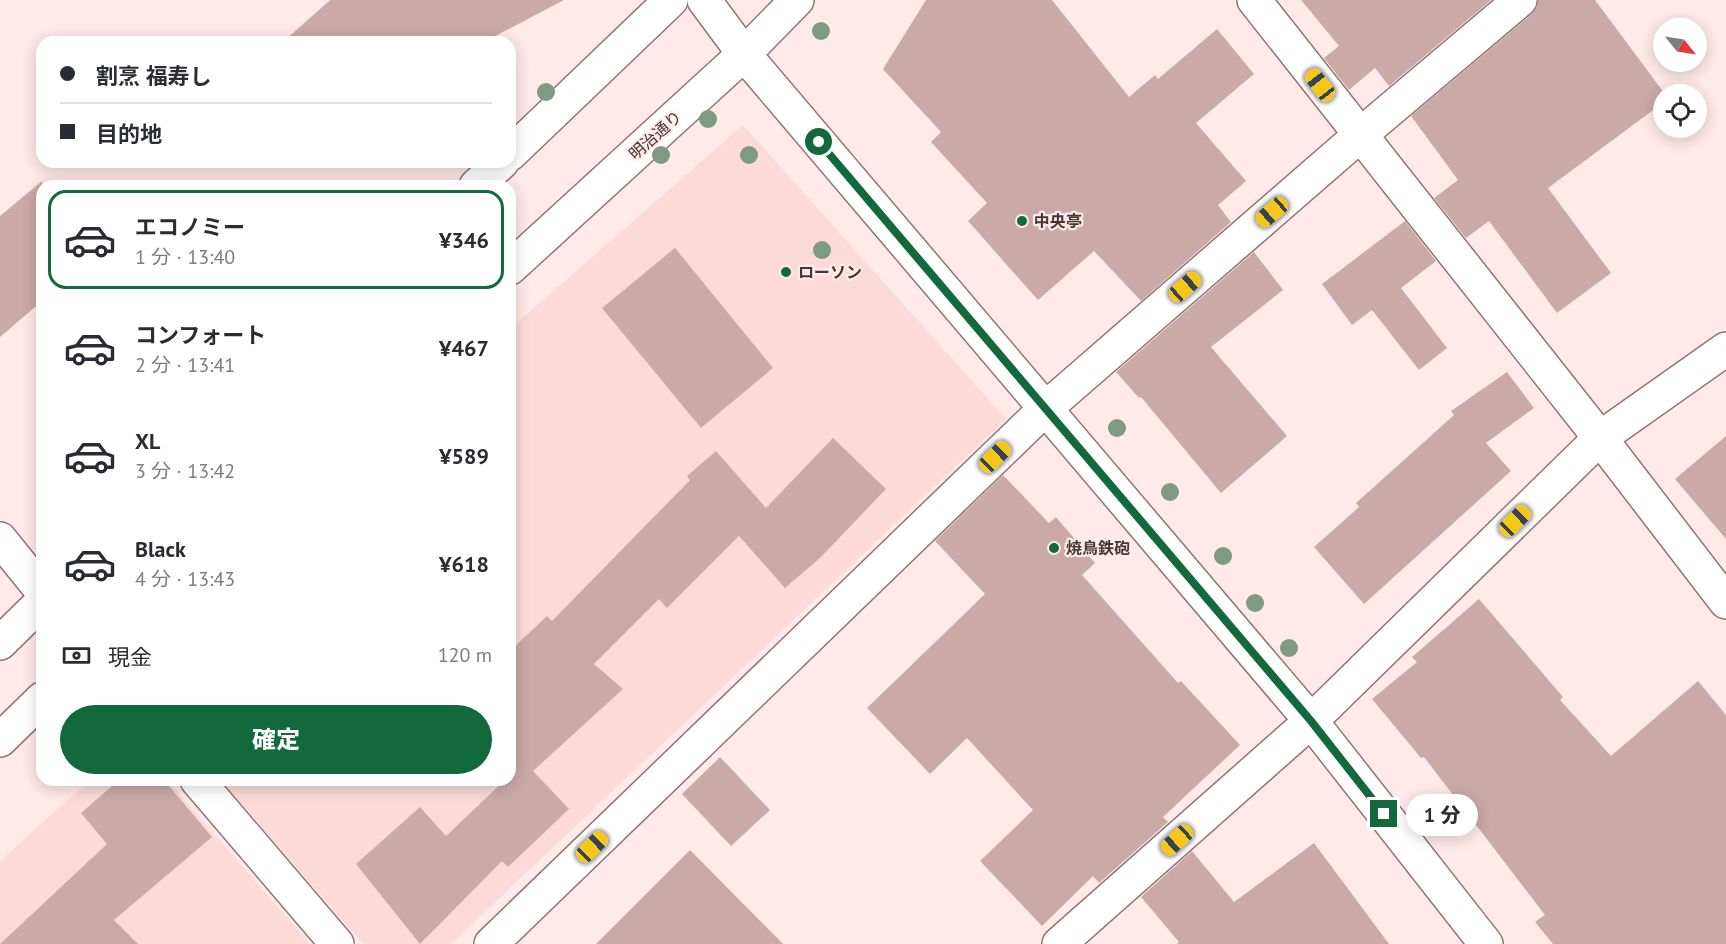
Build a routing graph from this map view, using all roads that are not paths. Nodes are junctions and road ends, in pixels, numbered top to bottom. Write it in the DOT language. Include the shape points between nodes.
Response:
graph roads {
  1 [pos="671,0"];
  2 [pos="704,0"];
  3 [pos="797,0"];
  4 [pos="1254,0"];
  5 [pos="1520,0"];
  6 [pos="744,54"];
  7 [pos="1359,136"];
  8 [pos="516,148"];
  9 [pos="496,168"];
  10 [pos="483,180"];
  11 [pos="516,263"];
  12 [pos="1726,349"];
  13 [pos="1046,408"];
  14 [pos="1600,438"];
  15 [pos="0,539"];
  16 [pos="36,584"];
  17 [pos="1726,602"];
  18 [pos="36,608"];
  19 [pos="0,643"];
  20 [pos="36,705"];
  21 [pos="1311,721"];
  22 [pos="0,740"];
  23 [pos="203,786"];
  24 [pos="337,944"];
  25 [pos="491,944"];
  26 [pos="1059,944"];
  27 [pos="1486,944"];
  1 -- 8 [label="street"];
  2 -- 6 [label="street"];
  3 -- 6 [label="street, 明治通り"];
  4 -- 7 [label="street"];
  5 -- 7 [label="street"];
  6 -- 11 [label="street, 明治通り"];
  6 -- 13 [label="street"];
  7 -- 13 [label="street"];
  7 -- 14 [label="street"];
  9 -- 10 [label="street"];
  12 -- 14 [label="street"];
  13 -- 21 [label="street"];
  13 -- 25 [label="street"];
  14 -- 17 [label="street"];
  14 -- 21 [label="street"];
  15 -- 16 [label="street"];
  18 -- 19 [label="street"];
  20 -- 22 [label="street"];
  21 -- 26 [label="street"];
  21 -- 27 [label="street"];
  23 -- 24 [label="street"];
}
